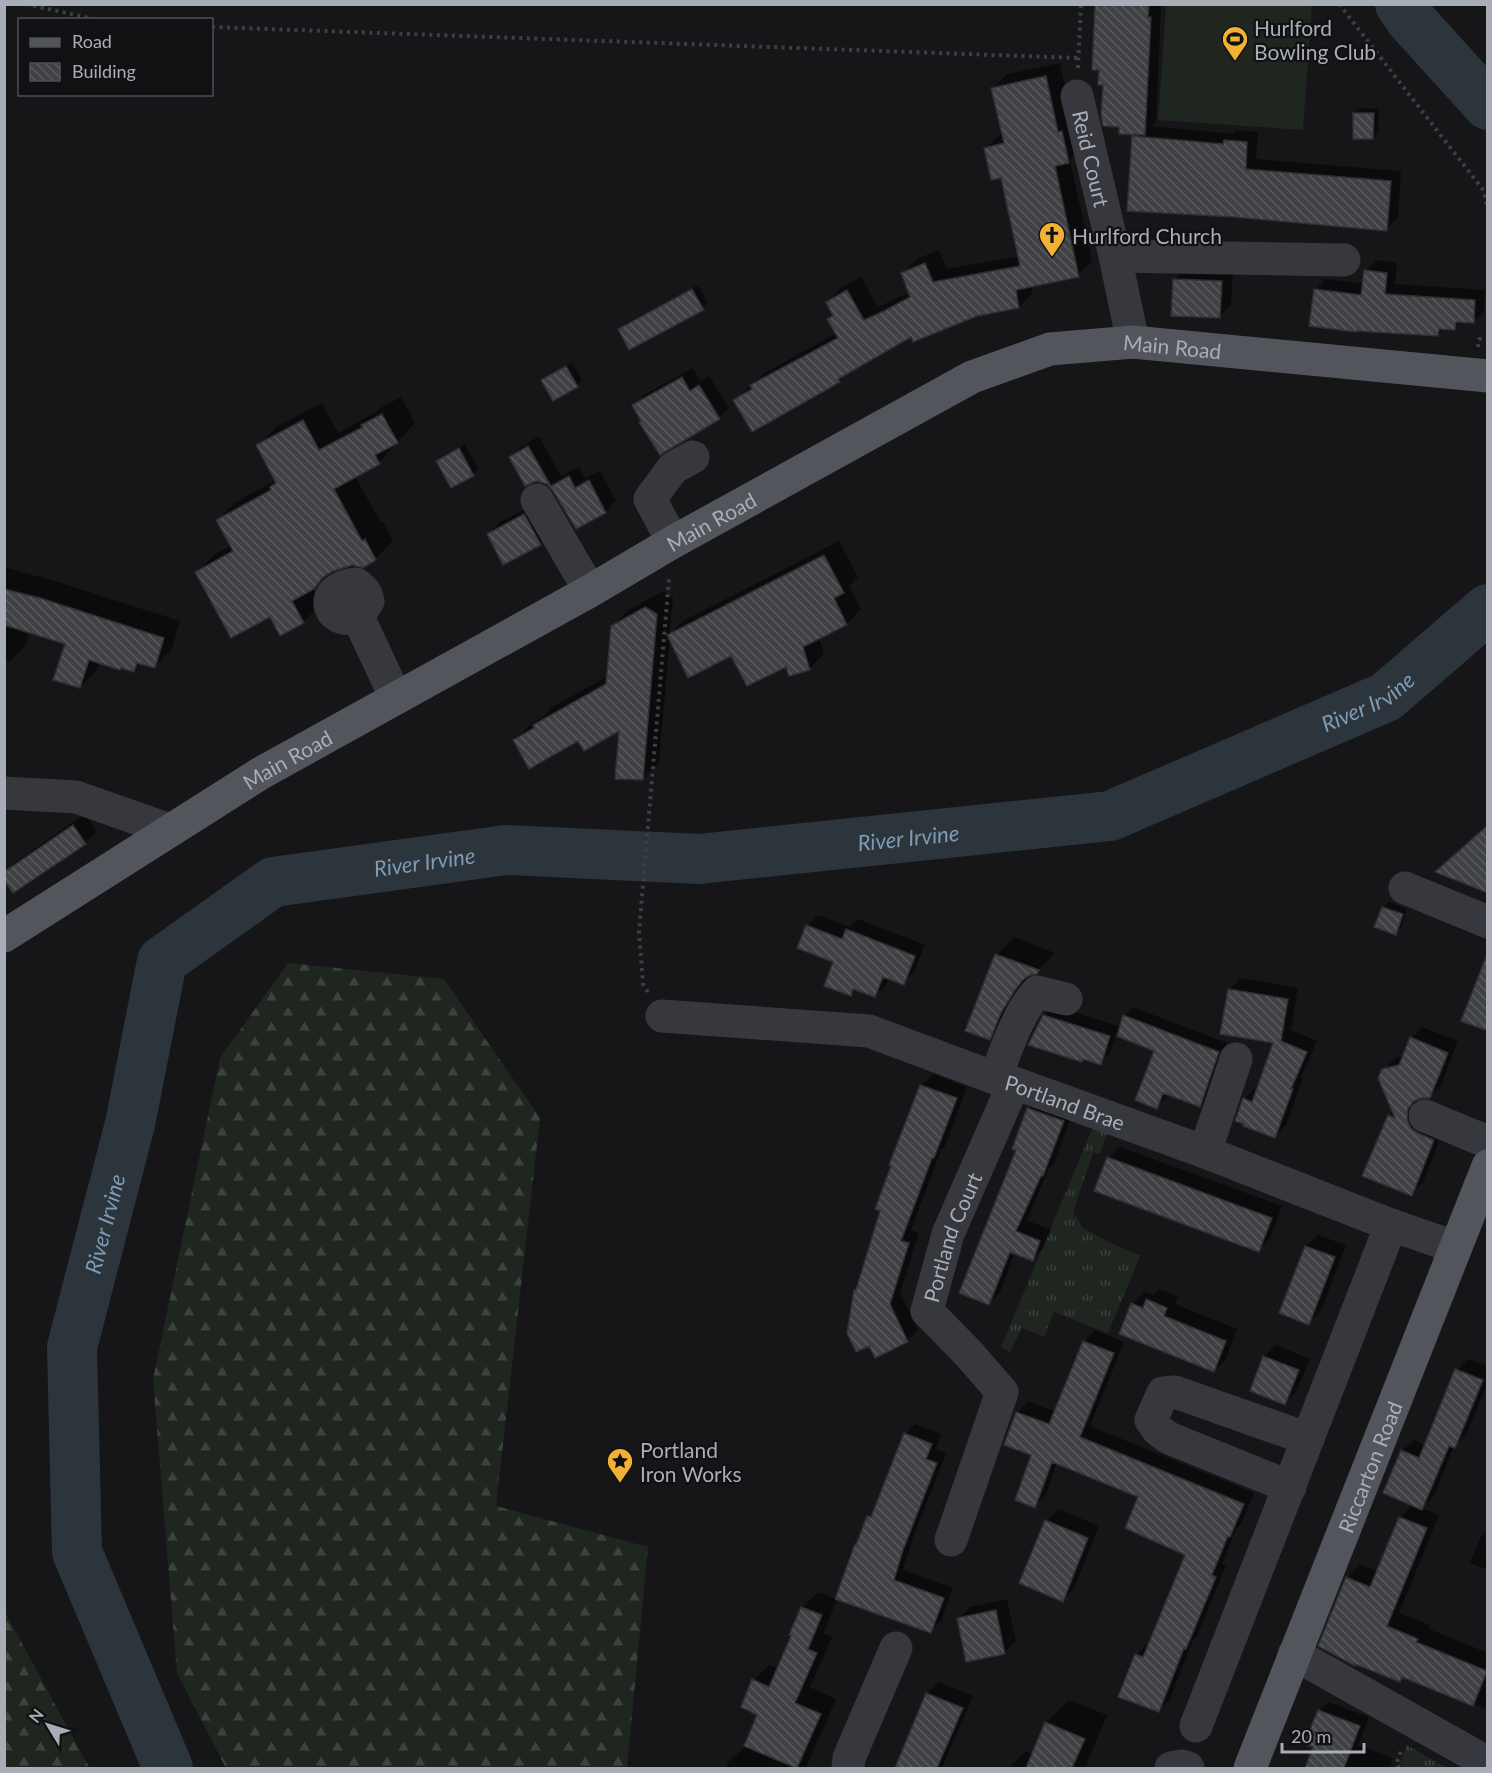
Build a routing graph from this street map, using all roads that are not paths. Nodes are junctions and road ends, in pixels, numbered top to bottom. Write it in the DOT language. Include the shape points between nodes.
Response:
graph roads {
  1 [pos="1077,96"];
  2 [pos="1115,256"];
  3 [pos="1344,260"];
  4 [pos="1133,342"];
  5 [pos="1488,376"];
  6 [pos="693,457"];
  7 [pos="537,500"];
  8 [pos="673,542"];
  9 [pos="590,591"];
  10 [pos="358,617"];
  11 [pos="396,698"];
  12 [pos="4,793"];
  13 [pos="170,830"];
  14 [pos="1405,888"];
  15 [pos="1488,922"];
  16 [pos="4,936"];
  17 [pos="1066,999"];
  18 [pos="662,1016"];
  19 [pos="1236,1059"];
  20 [pos="1005,1081"];
  21 [pos="1425,1116"];
  22 [pos="1488,1142"];
  23 [pos="1205,1152"];
  24 [pos="1486,1177"];
  25 [pos="1391,1225"];
  26 [pos="1455,1247"];
  27 [pos="1308,1439"];
  28 [pos="1290,1487"];
  29 [pos="951,1540"];
  30 [pos="896,1648"];
  31 [pos="1294,1654"];
  32 [pos="1196,1726"];
  33 [pos="1488,1763"];
  34 [pos="848,1768"];
  35 [pos="1171,1768"];
  36 [pos="1188,1768"];
  37 [pos="1250,1768"];
  1 -- 2 [label="street, Reid Court"];
  2 -- 3 [label="street"];
  2 -- 4 [label="street, Reid Court"];
  4 -- 5 [label="main road, Main Road"];
  4 -- 8 [label="main road, Main Road" via="1050,349 972,377"];
  6 -- 8 [label="street" via="673,468 650,499"];
  7 -- 9 [label="street"];
  8 -- 9 [label="main road, Main Road"];
  9 -- 11 [label="main road, Main Road"];
  10 -- 11 [label="street"];
  11 -- 13 [label="main road, Main Road" via="261,773"];
  12 -- 13 [label="street" via="76,797"];
  13 -- 16 [label="main road, Main Road"];
  14 -- 15 [label="street"];
  17 -- 20 [label="street" via="1037,992 1028,1003 1020,1017"];
  18 -- 20 [label="street, Portland Brae" via="869,1031"];
  19 -- 23 [label="street"];
  20 -- 23 [label="street, Portland Brae"];
  20 -- 29 [label="street, Portland Court" via="948,1234 927,1311 1002,1392"];
  21 -- 22 [label="street"];
  23 -- 25 [label="street, Portland Brae"];
  24 -- 26 [label="main road, Riccarton Road"];
  25 -- 26 [label="street, Portland Brae"];
  25 -- 27 [label="street"];
  26 -- 31 [label="main road, Riccarton Road"];
  27 -- 28 [label="street"];
  27 -- 28 [label="street" via="1175,1392 1163,1393 1150,1420 1169,1438"];
  28 -- 32 [label="street"];
  30 -- 34 [label="street"];
  31 -- 33 [label="street"];
  31 -- 37 [label="main road, Riccarton Road"];
  35 -- 36 [label="street"];
}
